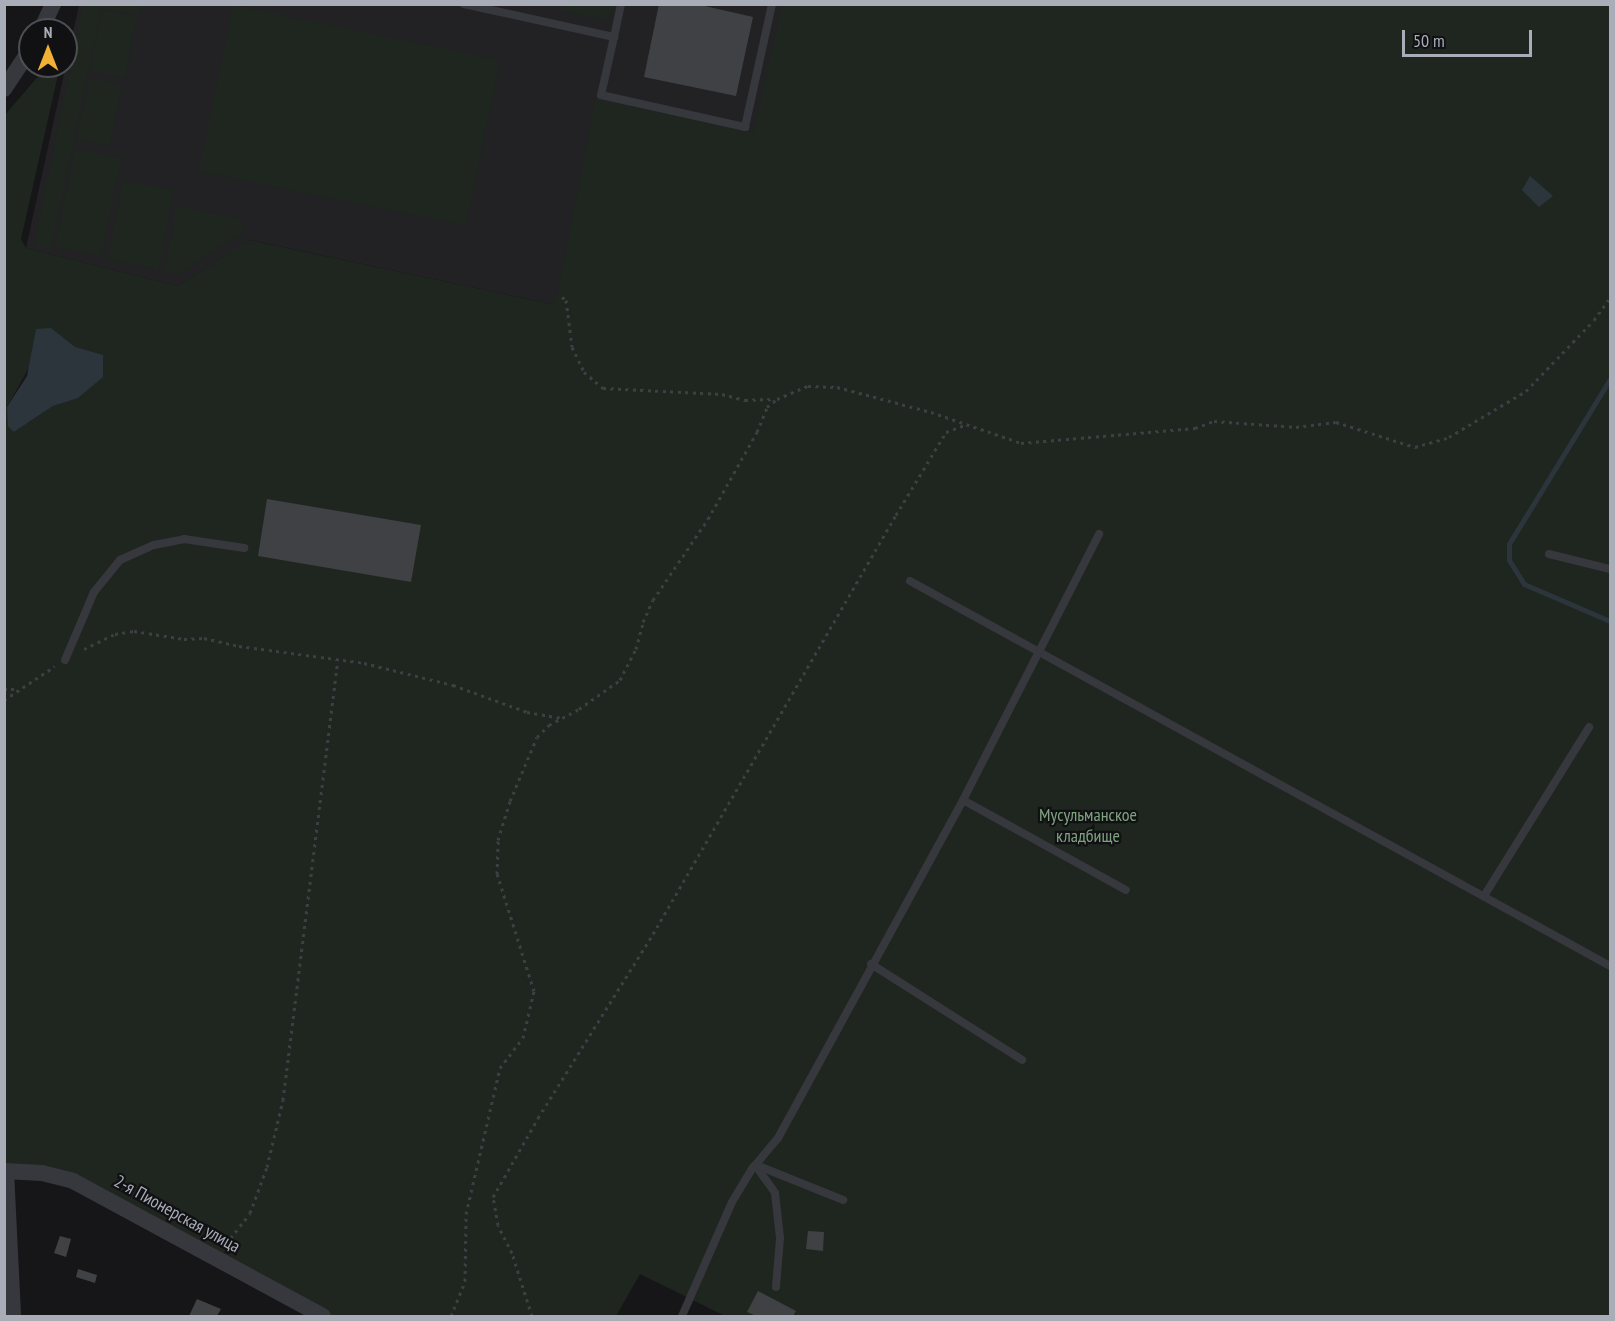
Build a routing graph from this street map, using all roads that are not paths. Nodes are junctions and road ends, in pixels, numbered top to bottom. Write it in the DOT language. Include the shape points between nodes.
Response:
graph roads {
  1 [pos="53,4"];
  2 [pos="464,4"];
  3 [pos="621,4"];
  4 [pos="772,4"];
  5 [pos="47,18"];
  6 [pos="614,37"];
  7 [pos="18,68"];
  8 [pos="4,89"];
  9 [pos="1099,534"];
  10 [pos="244,548"];
  11 [pos="1549,554"];
  12 [pos="1611,569"];
  13 [pos="910,581"];
  14 [pos="1039,651"];
  15 [pos="65,660"];
  16 [pos="1589,727"];
  17 [pos="963,800"];
  18 [pos="1126,890"];
  19 [pos="1484,896"];
  20 [pos="871,963"];
  21 [pos="1611,966"];
  22 [pos="1022,1060"];
  23 [pos="755,1165"];
  24 [pos="5,1171"];
  25 [pos="843,1200"];
  26 [pos="776,1287"];
  27 [pos="13,1317"];
  28 [pos="322,1317"];
  29 [pos="682,1317"];
  1 -- 5 [label="street"];
  2 -- 6 [label="lane"];
  3 -- 6 [label="lane"];
  4 -- 6 [label="lane" via="745,127 601,95"];
  7 -- 8 [label="street"];
  9 -- 14 [label="lane"];
  10 -- 15 [label="lane" via="184,539 154,545 120,560 94,592"];
  11 -- 12 [label="lane"];
  13 -- 14 [label="lane"];
  14 -- 17 [label="lane"];
  14 -- 19 [label="lane"];
  16 -- 19 [label="lane"];
  17 -- 18 [label="lane"];
  17 -- 20 [label="lane"];
  19 -- 21 [label="lane"];
  20 -- 22 [label="lane"];
  20 -- 23 [label="lane" via="778,1138"];
  23 -- 25 [label="lane"];
  23 -- 26 [label="lane" via="775,1193 780,1238"];
  23 -- 29 [label="lane" via="732,1202"];
  24 -- 27 [label="street"];
  24 -- 28 [label="street, 2-я Пионерская улица" via="42,1173 73,1181"];
}
